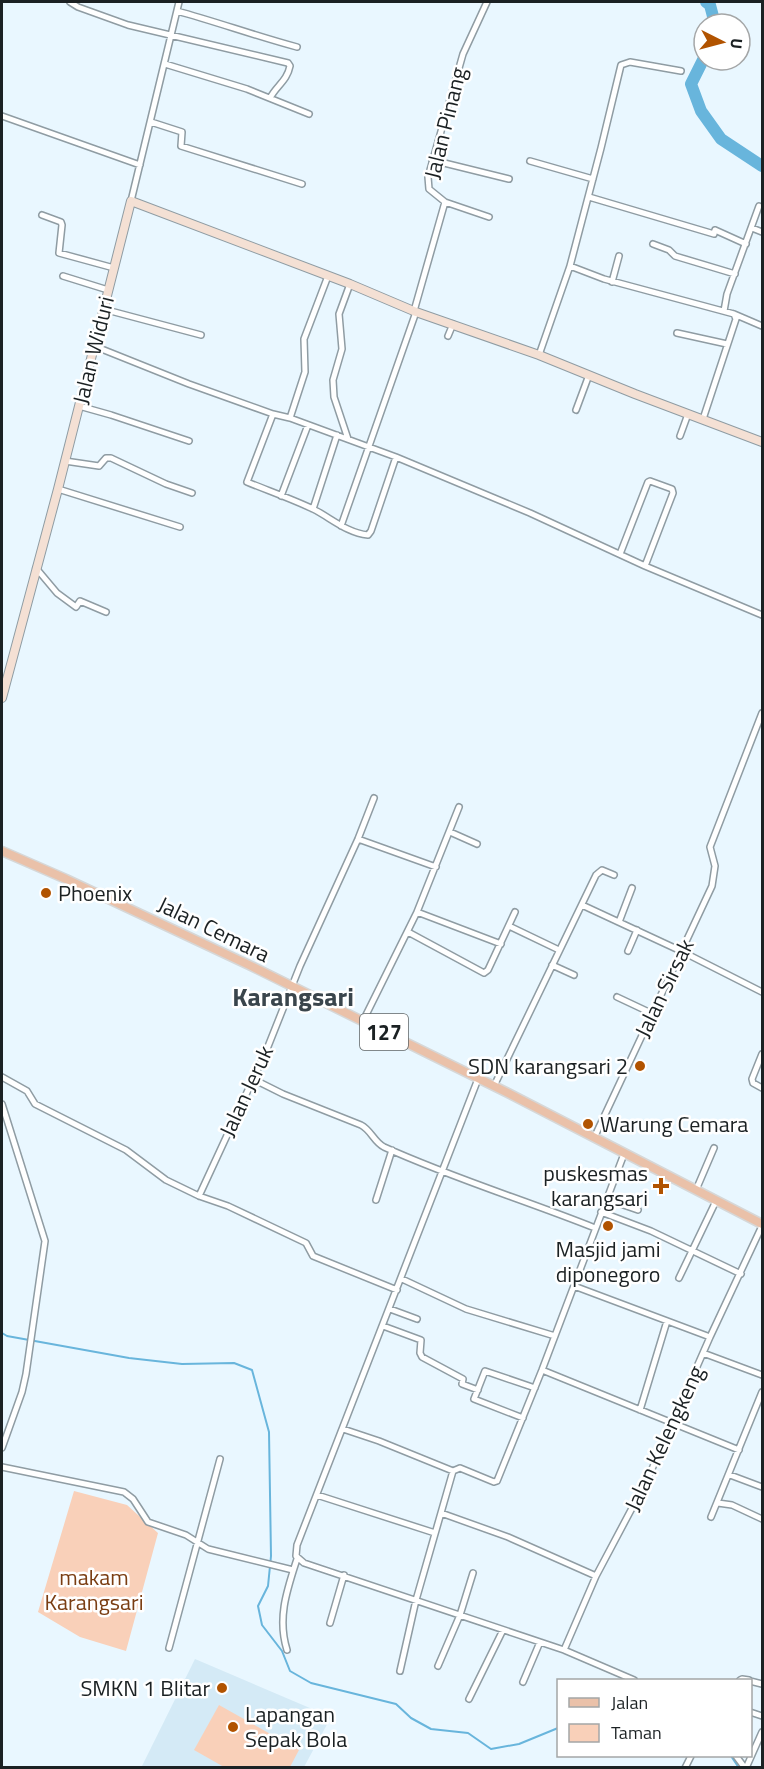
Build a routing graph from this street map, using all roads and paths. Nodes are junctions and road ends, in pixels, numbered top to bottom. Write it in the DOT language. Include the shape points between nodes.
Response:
graph roads {
  1 [pos="70,2"];
  2 [pos="179,2"];
  3 [pos="487,2"];
  4 [pos="78,4"];
  5 [pos="177,11"];
  6 [pos="172,35"];
  7 [pos="297,47"];
  8 [pos="165,64"];
  9 [pos="681,71"];
  10 [pos="270,98"];
  11 [pos="309,114"];
  12 [pos="2,116"];
  13 [pos="151,122"];
  14 [pos="432,160"];
  15 [pos="530,161"];
  16 [pos="140,165"];
  17 [pos="509,179"];
  18 [pos="593,179"];
  19 [pos="302,184"];
  20 [pos="589,197"];
  21 [pos="131,201"];
  22 [pos="445,202"];
  23 [pos="759,206"];
  24 [pos="42,215"];
  25 [pos="489,217"];
  26 [pos="752,228"];
  27 [pos="762,232"];
  28 [pos="653,244"];
  29 [pos="746,244"];
  30 [pos="619,256"];
  31 [pos="570,266"];
  32 [pos="114,268"];
  33 [pos="735,274"];
  34 [pos="63,276"];
  35 [pos="328,276"];
  36 [pos="612,282"];
  37 [pos="350,284"];
  38 [pos="108,290"];
  39 [pos="103,309"];
  40 [pos="415,311"];
  41 [pos="724,311"];
  42 [pos="734,314"];
  43 [pos="453,324"];
  44 [pos="762,326"];
  45 [pos="677,333"];
  46 [pos="201,335"];
  47 [pos="448,336"];
  48 [pos="727,344"];
  49 [pos="94,346"];
  50 [pos="539,355"];
  51 [pos="589,375"];
  52 [pos="79,406"];
  53 [pos="576,410"];
  54 [pos="273,414"];
  55 [pos="688,414"];
  56 [pos="290,418"];
  57 [pos="704,419"];
  58 [pos="308,425"];
  59 [pos="337,435"];
  60 [pos="680,436"];
  61 [pos="348,439"];
  62 [pos="189,441"];
  63 [pos="762,442"];
  64 [pos="368,446"];
  65 [pos="396,457"];
  66 [pos="65,461"];
  67 [pos="58,489"];
  68 [pos="192,493"];
  69 [pos="281,496"];
  70 [pos="312,509"];
  71 [pos="340,526"];
  72 [pos="180,527"];
  73 [pos="620,554"];
  74 [pos="645,566"];
  75 [pos="36,568"];
  76 [pos="106,612"];
  77 [pos="762,615"];
  78 [pos="5,667"];
  79 [pos="2,698"];
  80 [pos="762,713"];
  81 [pos="374,798"];
  82 [pos="459,807"];
  83 [pos="450,832"];
  84 [pos="358,839"];
  85 [pos="477,844"];
  86 [pos="2,851"];
  87 [pos="436,867"];
  88 [pos="614,875"];
  89 [pos="632,888"];
  90 [pos="582,905"];
  91 [pos="417,912"];
  92 [pos="515,912"];
  93 [pos="619,921"];
  94 [pos="509,926"];
  95 [pos="637,930"];
  96 [pos="408,932"];
  97 [pos="501,944"];
  98 [pos="559,950"];
  99 [pos="628,951"];
  100 [pos="681,951"];
  101 [pos="552,965"];
  102 [pos="574,975"];
  103 [pos="292,986"];
  104 [pos="762,992"];
  105 [pos="616,997"];
  106 [pos="651,1013"];
  107 [pos="363,1022"];
  108 [pos="762,1054"];
  109 [pos="2,1077"];
  110 [pos="253,1079"];
  111 [pos="478,1079"];
  112 [pos="494,1086"];
  113 [pos="762,1088"];
  114 [pos="2,1104"];
  115 [pos="594,1138"];
  116 [pos="714,1148"];
  117 [pos="392,1150"];
  118 [pos="624,1154"];
  119 [pos="443,1170"];
  120 [pos="696,1191"];
  121 [pos="199,1196"];
  122 [pos="606,1199"];
  123 [pos="375,1200"];
  124 [pos="716,1201"];
  125 [pos="638,1210"];
  126 [pos="601,1212"];
  127 [pos="762,1225"];
  128 [pos="595,1228"];
  129 [pos="692,1250"];
  130 [pos="741,1274"];
  131 [pos="679,1278"];
  132 [pos="402,1279"];
  133 [pos="574,1286"];
  134 [pos="397,1290"];
  135 [pos="390,1309"];
  136 [pos="417,1319"];
  137 [pos="667,1321"];
  138 [pos="382,1328"];
  139 [pos="555,1336"];
  140 [pos="710,1337"];
  141 [pos="703,1353"];
  142 [pos="542,1370"];
  143 [pos="762,1375"];
  144 [pos="535,1388"];
  145 [pos="478,1390"];
  146 [pos="762,1392"];
  147 [pos="640,1410"];
  148 [pos="523,1418"];
  149 [pos="671,1423"];
  150 [pos="343,1429"];
  151 [pos="2,1448"];
  152 [pos="739,1450"];
  153 [pos="220,1459"];
  154 [pos="2,1467"];
  155 [pos="453,1471"];
  156 [pos="730,1475"];
  157 [pos="762,1487"];
  158 [pos="317,1495"];
  159 [pos="718,1503"];
  160 [pos="441,1513"];
  161 [pos="711,1517"];
  162 [pos="762,1519"];
  163 [pos="435,1533"];
  164 [pos="197,1542"];
  165 [pos="297,1559"];
  166 [pos="293,1570"];
  167 [pos="473,1573"];
  168 [pos="344,1575"];
  169 [pos="596,1576"];
  170 [pos="416,1600"];
  171 [pos="460,1615"];
  172 [pos="330,1623"];
  173 [pos="503,1630"];
  174 [pos="540,1642"];
  175 [pos="169,1648"];
  176 [pos="286,1650"];
  177 [pos="564,1650"];
  178 [pos="438,1666"];
  179 [pos="400,1671"];
  180 [pos="632,1679"];
  181 [pos="524,1682"];
  182 [pos="469,1699"];
  183 [pos="762,1732"];
  184 [pos="752,1753"];
  1 -- 4 [label="street"];
  2 -- 5 [label="street, Jalan Widuri"];
  3 -- 14 [label="street, Jalan Pinang" via="463,54"];
  4 -- 6 [label="street" via="128,25"];
  5 -- 6 [label="street, Jalan Widuri"];
  5 -- 7 [label="street"];
  6 -- 8 [label="street, Jalan Widuri"];
  6 -- 10 [label="street" via="288,63 287,77"];
  8 -- 10 [label="street"];
  8 -- 13 [label="street, Jalan Widuri"];
  9 -- 18 [label="street" via="630,62 621,65"];
  10 -- 11 [label="street"];
  12 -- 16 [label="street"];
  13 -- 16 [label="street, Jalan Widuri"];
  13 -- 19 [label="street" via="182,132 181,146"];
  14 -- 17 [label="street"];
  14 -- 22 [label="street, Jalan Pinang" via="427,186"];
  15 -- 18 [label="street"];
  16 -- 21 [label="street, Jalan Widuri"];
  18 -- 20 [label="street"];
  20 -- 29 [label="street" via="714,234 715,230"];
  20 -- 31 [label="street"];
  21 -- 32 [label="main road, Jalan Widuri"];
  21 -- 35 [label="main road"];
  22 -- 25 [label="street"];
  22 -- 40 [label="street, Jalan Pinang"];
  23 -- 26 [label="street"];
  24 -- 32 [label="street" via="61,222 59,253"];
  26 -- 27 [label="street"];
  26 -- 29 [label="street"];
  28 -- 33 [label="street" via="675,256"];
  29 -- 33 [label="street"];
  30 -- 36 [label="street"];
  31 -- 36 [label="street"];
  31 -- 50 [label="street"];
  32 -- 38 [label="main road, Jalan Widuri"];
  33 -- 41 [label="street"];
  34 -- 38 [label="street"];
  35 -- 37 [label="main road"];
  35 -- 56 [label="street" via="304,339 305,372"];
  36 -- 41 [label="street"];
  37 -- 40 [label="main road"];
  37 -- 61 [label="street" via="339,314 342,349 333,380 334,397"];
  38 -- 39 [label="main road, Jalan Widuri"];
  39 -- 46 [label="street"];
  39 -- 49 [label="main road, Jalan Widuri"];
  40 -- 43 [label="main road"];
  40 -- 64 [label="street, Jalan Pinang"];
  41 -- 42 [label="street"];
  42 -- 44 [label="street"];
  42 -- 48 [label="street" via="736,319"];
  43 -- 47 [label="street"];
  43 -- 50 [label="main road"];
  45 -- 48 [label="street"];
  48 -- 57 [label="street"];
  49 -- 52 [label="main road, Jalan Widuri"];
  49 -- 54 [label="street"];
  50 -- 51 [label="main road"];
  51 -- 53 [label="street"];
  51 -- 55 [label="main road"];
  52 -- 62 [label="street"];
  52 -- 66 [label="main road, Jalan Widuri"];
  54 -- 56 [label="street"];
  54 -- 69 [label="street" via="247,482"];
  55 -- 57 [label="main road"];
  55 -- 60 [label="street"];
  56 -- 58 [label="street"];
  57 -- 63 [label="main road"];
  58 -- 59 [label="street"];
  58 -- 69 [label="street"];
  59 -- 61 [label="street"];
  59 -- 70 [label="street"];
  61 -- 64 [label="street"];
  64 -- 65 [label="street"];
  64 -- 71 [label="street, Jalan Pinang"];
  65 -- 71 [label="street" via="370,534"];
  65 -- 73 [label="street"];
  66 -- 67 [label="main road, Jalan Widuri"];
  66 -- 68 [label="street" via="99,466 111,458"];
  67 -- 72 [label="street"];
  67 -- 75 [label="main road, Jalan Widuri"];
  69 -- 70 [label="street"];
  70 -- 71 [label="street"];
  73 -- 74 [label="street"];
  73 -- 74 [label="street" via="648,482 672,489"];
  74 -- 77 [label="street"];
  75 -- 76 [label="street" via="76,608 80,601"];
  75 -- 78 [label="main road, Jalan Widuri"];
  78 -- 79 [label="main road, Jalan Widuri"];
  80 -- 100 [label="street, Jalan Sirsak" via="710,847 716,873"];
  81 -- 84 [label="street, Jalan Jeruk"];
  82 -- 83 [label="street"];
  83 -- 85 [label="street"];
  83 -- 87 [label="street"];
  84 -- 87 [label="street"];
  84 -- 103 [label="street, Jalan Jeruk"];
  86 -- 103 [label="main road, Jalan Cemara / 127"];
  87 -- 91 [label="street"];
  88 -- 90 [label="street" via="599,871"];
  89 -- 93 [label="street"];
  90 -- 93 [label="street"];
  90 -- 98 [label="street"];
  91 -- 96 [label="street"];
  91 -- 97 [label="street"];
  92 -- 94 [label="street"];
  93 -- 95 [label="street"];
  94 -- 97 [label="street"];
  94 -- 98 [label="street"];
  95 -- 99 [label="street"];
  95 -- 100 [label="street"];
  96 -- 97 [label="street" via="482,973 488,970"];
  96 -- 107 [label="street"];
  98 -- 101 [label="street"];
  100 -- 104 [label="street"];
  100 -- 106 [label="street, Jalan Sirsak"];
  101 -- 102 [label="street"];
  101 -- 112 [label="street"];
  103 -- 107 [label="main road, Jalan Cemara / 127"];
  103 -- 110 [label="street, Jalan Jeruk"];
  105 -- 106 [label="street"];
  106 -- 115 [label="street, Jalan Sirsak"];
  107 -- 111 [label="main road, Jalan Cemara / 127"];
  108 -- 113 [label="street" via="752,1079"];
  109 -- 121 [label="street" via="27,1090 35,1104 126,1150 166,1180"];
  110 -- 117 [label="street" via="368,1128 380,1144"];
  110 -- 121 [label="street, Jalan Jeruk"];
  111 -- 112 [label="main road, Jalan Cemara / 127"];
  111 -- 119 [label="street"];
  112 -- 115 [label="main road, Jalan Cemara / 127"];
  114 -- 151 [label="street" via="45,1241 22,1392"];
  115 -- 118 [label="main road, Jalan Cemara / 127"];
  116 -- 120 [label="street"];
  117 -- 119 [label="street"];
  117 -- 123 [label="street"];
  118 -- 120 [label="main road, Jalan Cemara / 127"];
  118 -- 122 [label="street"];
  119 -- 128 [label="street"];
  119 -- 132 [label="street"];
  120 -- 124 [label="main road, Jalan Cemara / 127"];
  121 -- 134 [label="street" via="306,1243 313,1256"];
  122 -- 125 [label="street"];
  122 -- 126 [label="street"];
  124 -- 127 [label="main road, Jalan Cemara / 127"];
  124 -- 129 [label="street"];
  126 -- 128 [label="street"];
  126 -- 129 [label="street"];
  127 -- 130 [label="street, Jalan Kelengkeng"];
  128 -- 133 [label="street"];
  129 -- 130 [label="street"];
  129 -- 131 [label="street"];
  130 -- 140 [label="street, Jalan Kelengkeng"];
  132 -- 134 [label="street"];
  132 -- 139 [label="street" via="458,1306"];
  133 -- 137 [label="street"];
  133 -- 139 [label="street"];
  134 -- 135 [label="street"];
  135 -- 136 [label="street"];
  135 -- 138 [label="street"];
  137 -- 140 [label="street"];
  137 -- 147 [label="street"];
  138 -- 145 [label="street" via="421,1340 422,1357"];
  138 -- 150 [label="street"];
  139 -- 142 [label="street"];
  140 -- 141 [label="street, Jalan Kelengkeng"];
  141 -- 143 [label="street"];
  141 -- 149 [label="street, Jalan Kelengkeng"];
  142 -- 144 [label="street"];
  142 -- 147 [label="street"];
  144 -- 145 [label="street" via="485,1371"];
  144 -- 148 [label="street"];
  145 -- 148 [label="street" via="474,1399"];
  146 -- 152 [label="street"];
  147 -- 149 [label="street"];
  148 -- 155 [label="street" via="497,1481 460,1468"];
  149 -- 152 [label="street"];
  149 -- 169 [label="street, Jalan Kelengkeng" via="648,1478"];
  150 -- 155 [label="street"];
  150 -- 158 [label="street"];
  152 -- 156 [label="street"];
  153 -- 164 [label="street"];
  154 -- 164 [label="street" via="124,1492 148,1522"];
  155 -- 160 [label="street"];
  156 -- 157 [label="street"];
  156 -- 159 [label="street"];
  158 -- 163 [label="street"];
  158 -- 165 [label="street" via="297,1545"];
  159 -- 161 [label="street"];
  159 -- 162 [label="street"];
  160 -- 163 [label="street"];
  160 -- 169 [label="street"];
  163 -- 170 [label="street"];
  164 -- 166 [label="street" via="208,1549"];
  164 -- 175 [label="street"];
  165 -- 166 [label="street"];
  165 -- 168 [label="street"];
  166 -- 176 [label="street" via="283,1609"];
  167 -- 171 [label="street"];
  168 -- 170 [label="street"];
  168 -- 172 [label="street"];
  169 -- 177 [label="street, Jalan Kelengkeng"];
  170 -- 171 [label="street"];
  170 -- 179 [label="street"];
  171 -- 173 [label="street"];
  171 -- 178 [label="street"];
  173 -- 174 [label="street"];
  173 -- 182 [label="street"];
  174 -- 177 [label="street"];
  174 -- 181 [label="street"];
  177 -- 180 [label="street"];
  183 -- 184 [label="street"];
}
